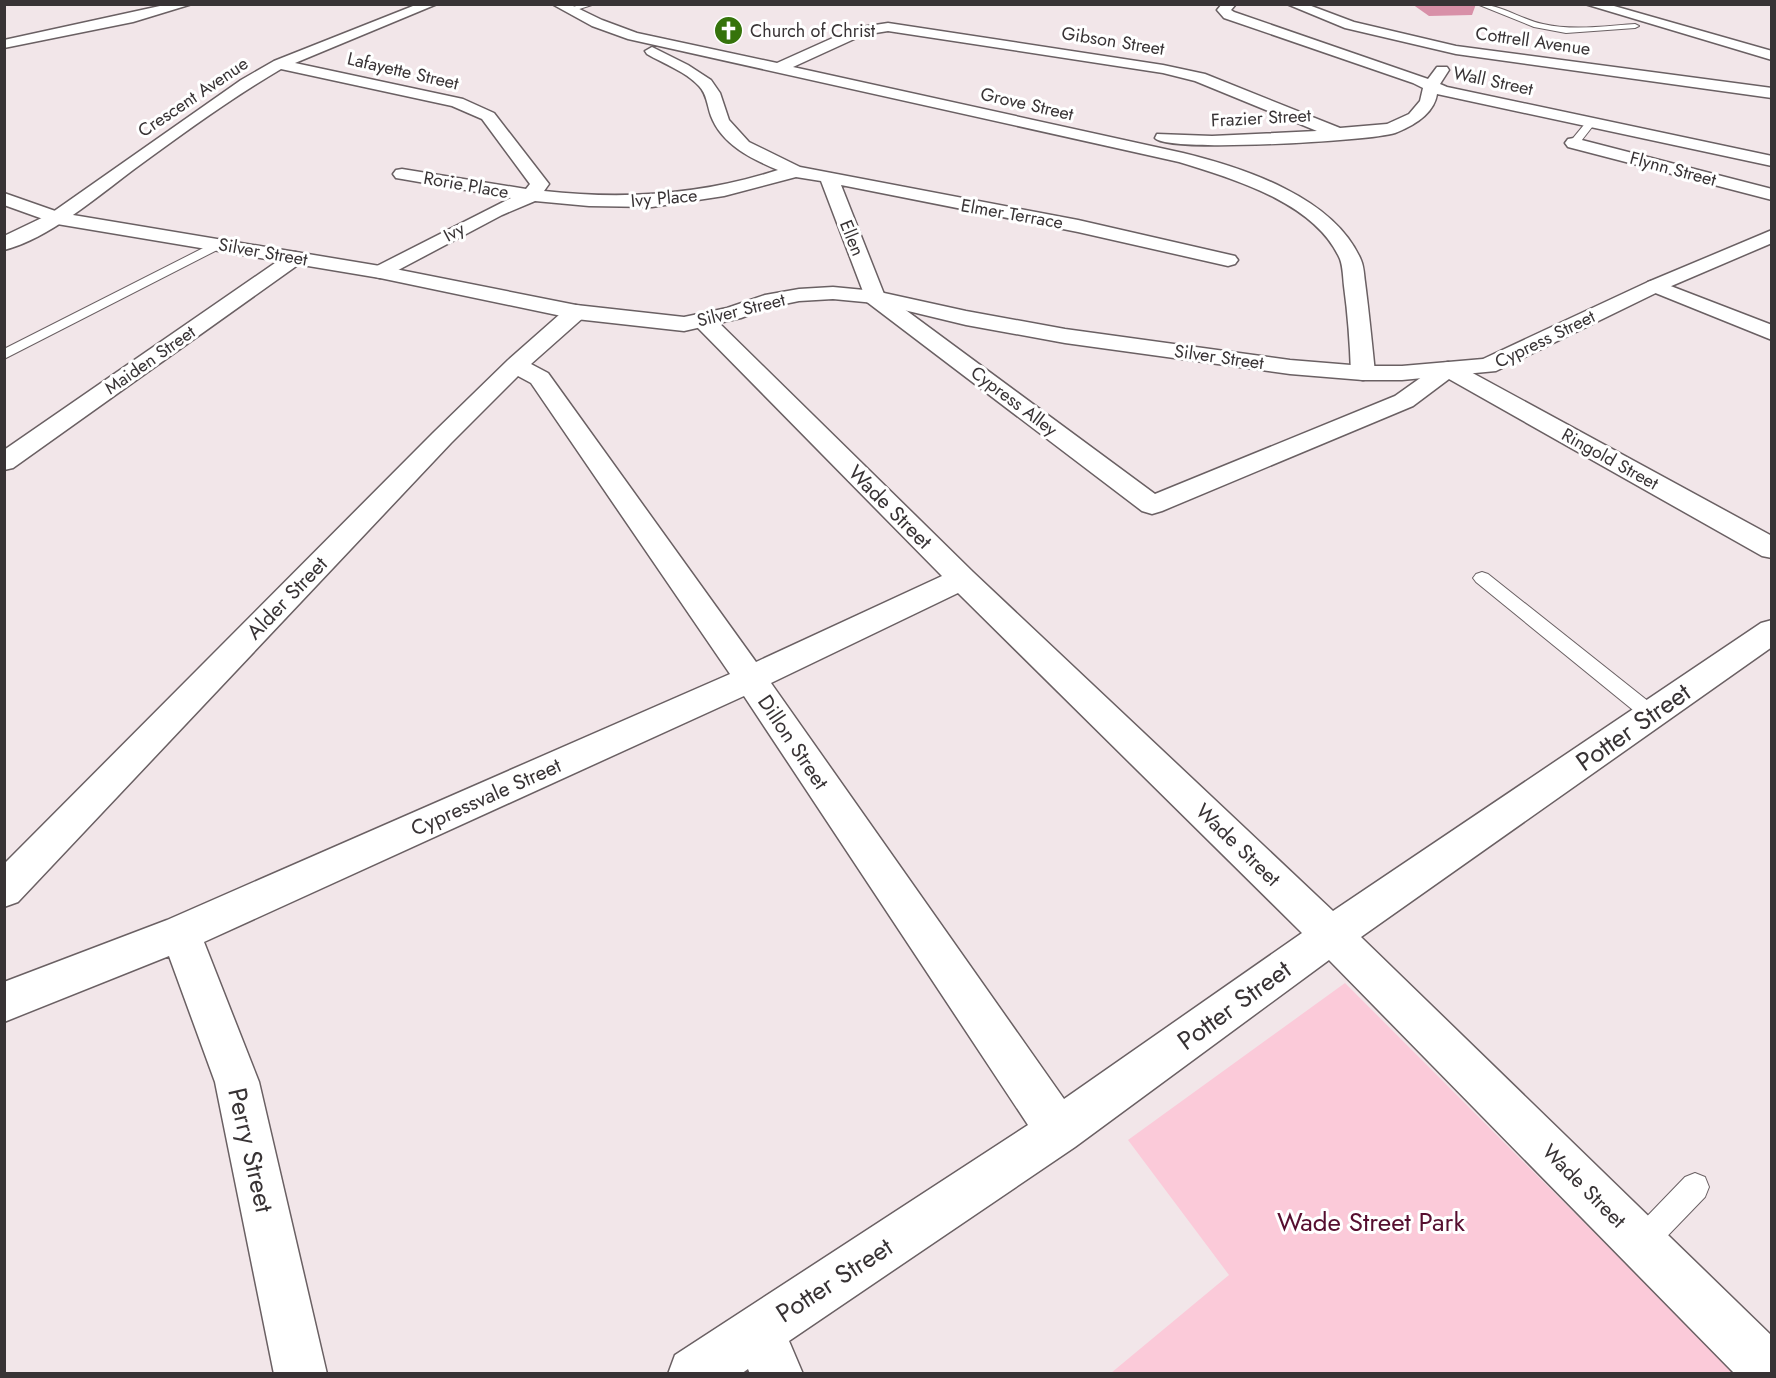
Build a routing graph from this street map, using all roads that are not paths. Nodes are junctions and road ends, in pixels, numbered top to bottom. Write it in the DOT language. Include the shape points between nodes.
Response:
graph roads {
  1 [pos="186,4"];
  2 [pos="447,4"];
  3 [pos="592,4"];
  4 [pos="1230,4"];
  5 [pos="1293,4"];
  6 [pos="1480,4"];
  7 [pos="1591,4"];
  8 [pos="564,7"];
  9 [pos="425,8"];
  10 [pos="1635,26"];
  11 [pos="633,36"];
  12 [pos="5,43"];
  13 [pos="1456,50"];
  14 [pos="1772,56"];
  15 [pos="279,64"];
  16 [pos="779,68"];
  17 [pos="1431,86"];
  18 [pos="1772,93"];
  19 [pos="1591,122"];
  20 [pos="1027,123"];
  21 [pos="1337,133"];
  22 [pos="1574,143"];
  23 [pos="1772,161"];
  24 [pos="795,171"];
  25 [pos="402,174"];
  26 [pos="829,179"];
  27 [pos="1772,195"];
  28 [pos="530,196"];
  29 [pos="4,198"];
  30 [pos="57,218"];
  31 [pos="1772,236"];
  32 [pos="4,244"];
  33 [pos="218,244"];
  34 [pos="296,258"];
  35 [pos="1228,260"];
  36 [pos="380,272"];
  37 [pos="1655,286"];
  38 [pos="875,297"];
  39 [pos="576,312"];
  40 [pos="703,320"];
  41 [pos="1772,333"];
  42 [pos="4,355"];
  43 [pos="516,365"];
  44 [pos="1448,369"];
  45 [pos="1364,373"];
  46 [pos="4,462"];
  47 [pos="1772,549"];
  48 [pos="1482,578"];
  49 [pos="962,579"];
  50 [pos="1772,631"];
  51 [pos="750,679"];
  52 [pos="1651,714"];
  53 [pos="4,890"];
  54 [pos="181,933"];
  55 [pos="1332,935"];
  56 [pos="4,1002"];
  57 [pos="1059,1131"];
  58 [pos="1695,1187"];
  59 [pos="1641,1243"];
  60 [pos="767,1352"];
  61 [pos="1772,1373"];
  62 [pos="301,1374"];
  63 [pos="694,1374"];
  1 -- 12 [label="street"];
  2 -- 9 [label="street, Crescent Avenue"];
  3 -- 8 [label="lane"];
  4 -- 17 [label="street, Wall Street" via="1224,10 1229,15"];
  5 -- 13 [label="street, Cottrell Avenue" via="1350,25"];
  6 -- 10 [label="lane" via="1536,25 1566,31"];
  7 -- 14 [label="street"];
  8 -- 11 [label="street, Grove Street"];
  9 -- 15 [label="street, Crescent Avenue"];
  11 -- 16 [label="street, Grove Street"];
  11 -- 24 [label="street, Elmer Terrace" via="710,88 721,120 735,140"];
  13 -- 17 [label="street, Frazier Street"];
  13 -- 18 [label="street, Cottrell Avenue"];
  15 -- 28 [label="street, Lafayette Street" via="458,102 488,116 540,184"];
  15 -- 30 [label="street, Crescent Avenue" via="155,146"];
  16 -- 20 [label="street, Grove Street"];
  16 -- 21 [label="street, Gibson Street" via="860,31 900,29 1200,77"];
  17 -- 19 [label="street, Wall Street"];
  17 -- 21 [label="street, Frazier Street" via="1428,102 1415,117 1390,129"];
  19 -- 22 [label="lane"];
  19 -- 23 [label="street, Wall Street"];
  20 -- 21 [label="street, Frazier Street" via="1212,141"];
  20 -- 45 [label="street, Grove Street" via="1183,158 1234,174 1295,202 1334,229 1350,259"];
  22 -- 27 [label="street, Flynn Street"];
  24 -- 26 [label="street, Elmer Terrace"];
  24 -- 28 [label="street, Ivy Place" via="748,186 654,201"];
  25 -- 28 [label="street, Rorie Place"];
  26 -- 35 [label="street, Elmer Terrace" via="1078,226"];
  26 -- 38 [label="street, Ellen"];
  28 -- 36 [label="street, Ivy"];
  29 -- 30 [label="street, Silver Street"];
  30 -- 32 [label="street, Crescent Avenue"];
  30 -- 33 [label="street, Silver Street"];
  31 -- 37 [label="street, Cypress Street"];
  33 -- 34 [label="street, Silver Street"];
  33 -- 42 [label="lane"];
  34 -- 36 [label="street, Silver Street"];
  34 -- 46 [label="street, Maiden Street"];
  36 -- 39 [label="street, Silver Street"];
  37 -- 41 [label="street"];
  37 -- 44 [label="street, Cypress Street" via="1488,366"];
  38 -- 40 [label="street, Silver Street" via="799,295"];
  38 -- 44 [label="street, Cypress Alley" via="1152,505 1404,401"];
  38 -- 45 [label="street, Silver Street" via="1065,336 1290,367"];
  39 -- 40 [label="street, Silver Street" via="684,324"];
  39 -- 43 [label="street, Alder Street"];
  40 -- 49 [label="street, Wade Street"];
  43 -- 51 [label="street, Dillon Street" via="540,378"];
  43 -- 53 [label="street, Alder Street"];
  44 -- 45 [label="street, Silver Street"];
  44 -- 47 [label="street, Ringold Street"];
  48 -- 52 [label="lane"];
  49 -- 51 [label="street, Cypressvale Street"];
  49 -- 55 [label="street, Wade Street"];
  50 -- 52 [label="street, Potter Street"];
  51 -- 54 [label="street, Cypressvale Street"];
  51 -- 57 [label="street, Dillon Street"];
  52 -- 55 [label="street, Potter Street"];
  54 -- 56 [label="street, Cypressvale Street"];
  54 -- 62 [label="street, Perry Street" via="237,1082"];
  55 -- 57 [label="street, Potter Street"];
  55 -- 59 [label="street, Wade Street"];
  57 -- 60 [label="street, Potter Street"];
  58 -- 59 [label="lane"];
  59 -- 61 [label="street, Wade Street"];
  60 -- 63 [label="street, Potter Street"];
}
